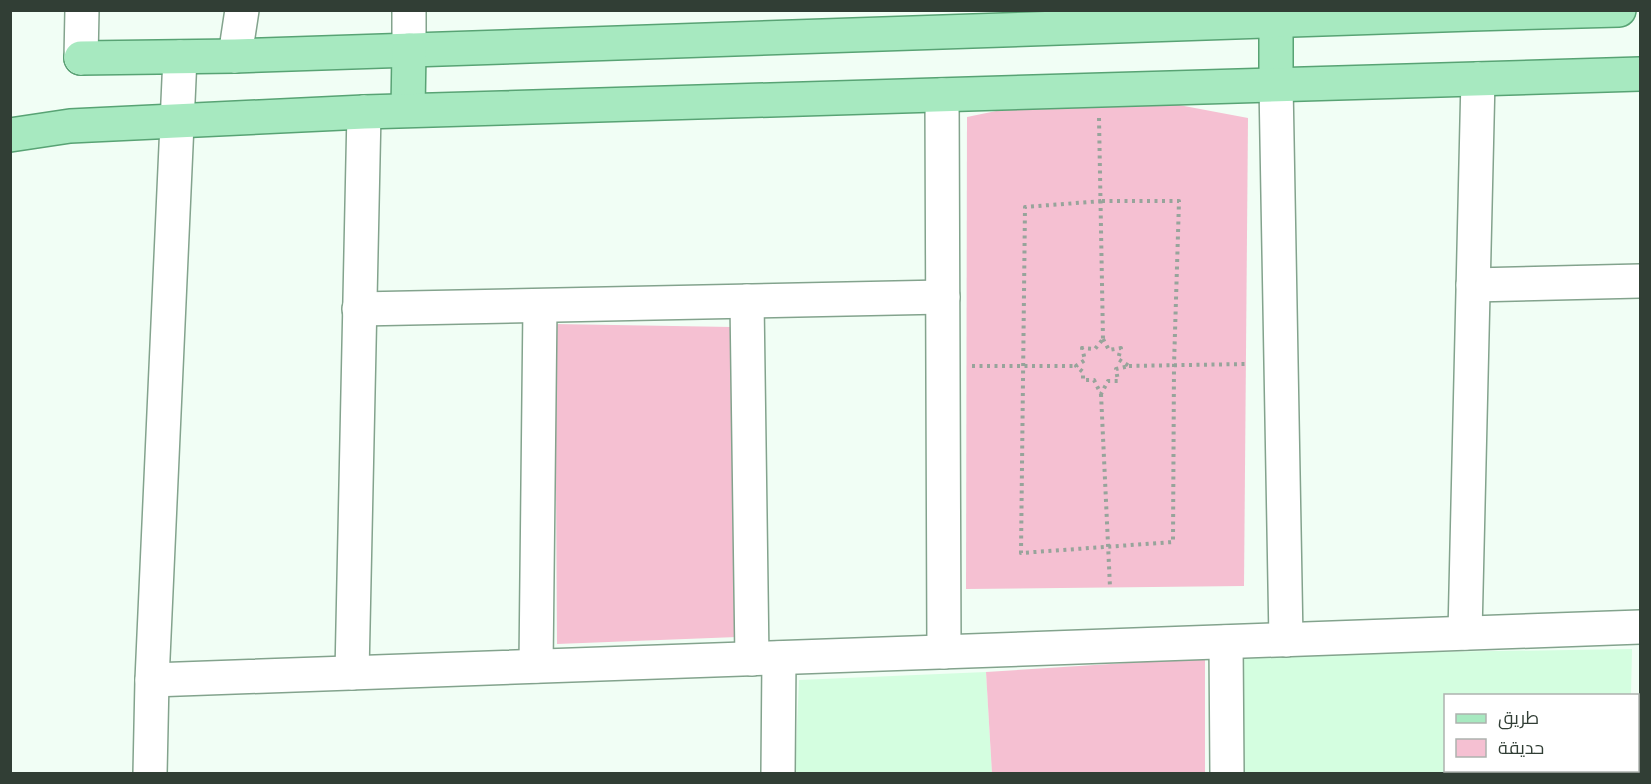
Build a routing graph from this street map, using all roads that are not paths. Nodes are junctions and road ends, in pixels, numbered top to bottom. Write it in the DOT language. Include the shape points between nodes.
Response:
graph roads {
  1 [pos="82,10"];
  2 [pos="242,10"];
  3 [pos="409,10"];
  4 [pos="1619,10"];
  5 [pos="1473,12"];
  6 [pos="1277,15"];
  7 [pos="409,50"];
  8 [pos="235,56"];
  9 [pos="180,57"];
  10 [pos="81,58"];
  11 [pos="1641,74"];
  12 [pos="1478,79"];
  13 [pos="1276,84"];
  14 [pos="942,95"];
  15 [pos="408,110"];
  16 [pos="364,112"];
  17 [pos="178,120"];
  18 [pos="10,135"];
  19 [pos="1641,281"];
  20 [pos="1473,285"];
  21 [pos="943,297"];
  22 [pos="747,301"];
  23 [pos="540,306"];
  24 [pos="359,309"];
  25 [pos="1641,627"];
  26 [pos="1465,633"];
  27 [pos="1286,640"];
  28 [pos="1226,642"];
  29 [pos="944,652"];
  30 [pos="765,658"];
  31 [pos="536,666"];
  32 [pos="352,673"];
  33 [pos="152,680"];
  34 [pos="150,774"];
  35 [pos="778,774"];
  36 [pos="1227,774"];
  1 -- 10 [label="street"];
  2 -- 8 [label="street"];
  3 -- 7 [label="street"];
  4 -- 5 [label="main road"];
  5 -- 6 [label="main road"];
  6 -- 7 [label="main road"];
  6 -- 13 [label="main road"];
  7 -- 8 [label="main road"];
  7 -- 15 [label="main road"];
  8 -- 9 [label="main road"];
  9 -- 10 [label="main road"];
  9 -- 17 [label="street"];
  11 -- 12 [label="main road"];
  12 -- 13 [label="main road"];
  12 -- 20 [label="street"];
  13 -- 14 [label="main road"];
  13 -- 27 [label="street"];
  14 -- 15 [label="main road"];
  14 -- 21 [label="street"];
  15 -- 16 [label="main road"];
  16 -- 17 [label="main road"];
  16 -- 24 [label="street"];
  17 -- 18 [label="main road" via="70,126"];
  17 -- 33 [label="street"];
  19 -- 20 [label="street"];
  20 -- 26 [label="street"];
  21 -- 22 [label="street"];
  21 -- 29 [label="street"];
  22 -- 23 [label="street"];
  22 -- 30 [label="street"];
  23 -- 24 [label="street"];
  23 -- 31 [label="street"];
  24 -- 32 [label="street"];
  25 -- 26 [label="street"];
  26 -- 27 [label="street"];
  27 -- 28 [label="street"];
  28 -- 29 [label="street"];
  28 -- 36 [label="street"];
  29 -- 30 [label="street"];
  30 -- 31 [label="street"];
  30 -- 35 [label="street"];
  31 -- 32 [label="street"];
  32 -- 33 [label="street"];
  33 -- 34 [label="street"];
}
